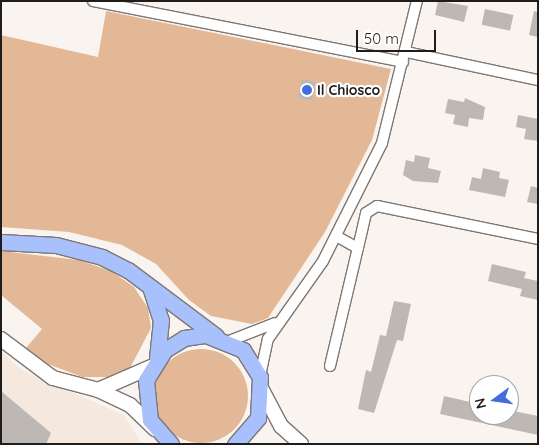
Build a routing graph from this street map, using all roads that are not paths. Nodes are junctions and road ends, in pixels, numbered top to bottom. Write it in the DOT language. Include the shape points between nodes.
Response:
graph roads {
  1 [pos="93,1"];
  2 [pos="417,1"];
  3 [pos="406,52"];
  4 [pos="403,62"];
  5 [pos="538,80"];
  6 [pos="336,236"];
  7 [pos="538,239"];
  8 [pos="1,242"];
  9 [pos="358,248"];
  10 [pos="151,290"];
  11 [pos="276,322"];
  12 [pos="1,339"];
  13 [pos="223,339"];
  14 [pos="154,362"];
  15 [pos="330,366"];
  16 [pos="261,384"];
  17 [pos="98,390"];
  18 [pos="158,432"];
  19 [pos="171,444"];
  20 [pos="235,444"];
  21 [pos="301,444"];
  1 -- 4 [label="street"];
  2 -- 3 [label="street"];
  3 -- 4 [label="street"];
  3 -- 5 [label="street"];
  4 -- 6 [label="street" via="382,143"];
  6 -- 9 [label="street"];
  6 -- 11 [label="street"];
  7 -- 9 [label="street" via="370,208"];
  8 -- 10 [label="main road" via="88,252 128,270"];
  9 -- 15 [label="street"];
  10 -- 13 [label="main road"];
  10 -- 14 [label="main road" via="162,320"];
  11 -- 13 [label="street" via="254,335"];
  11 -- 16 [label="street" via="262,352"];
  12 -- 17 [label="main road" via="53,378"];
  13 -- 14 [label="main road" via="184,338"];
  13 -- 16 [label="main road" via="243,350"];
  14 -- 17 [label="main road"];
  14 -- 18 [label="main road" via="145,400"];
  16 -- 20 [label="main road" via="258,418"];
  16 -- 21 [label="main road" via="281,426"];
  17 -- 18 [label="main road" via="130,405"];
  18 -- 19 [label="main road"];
}
